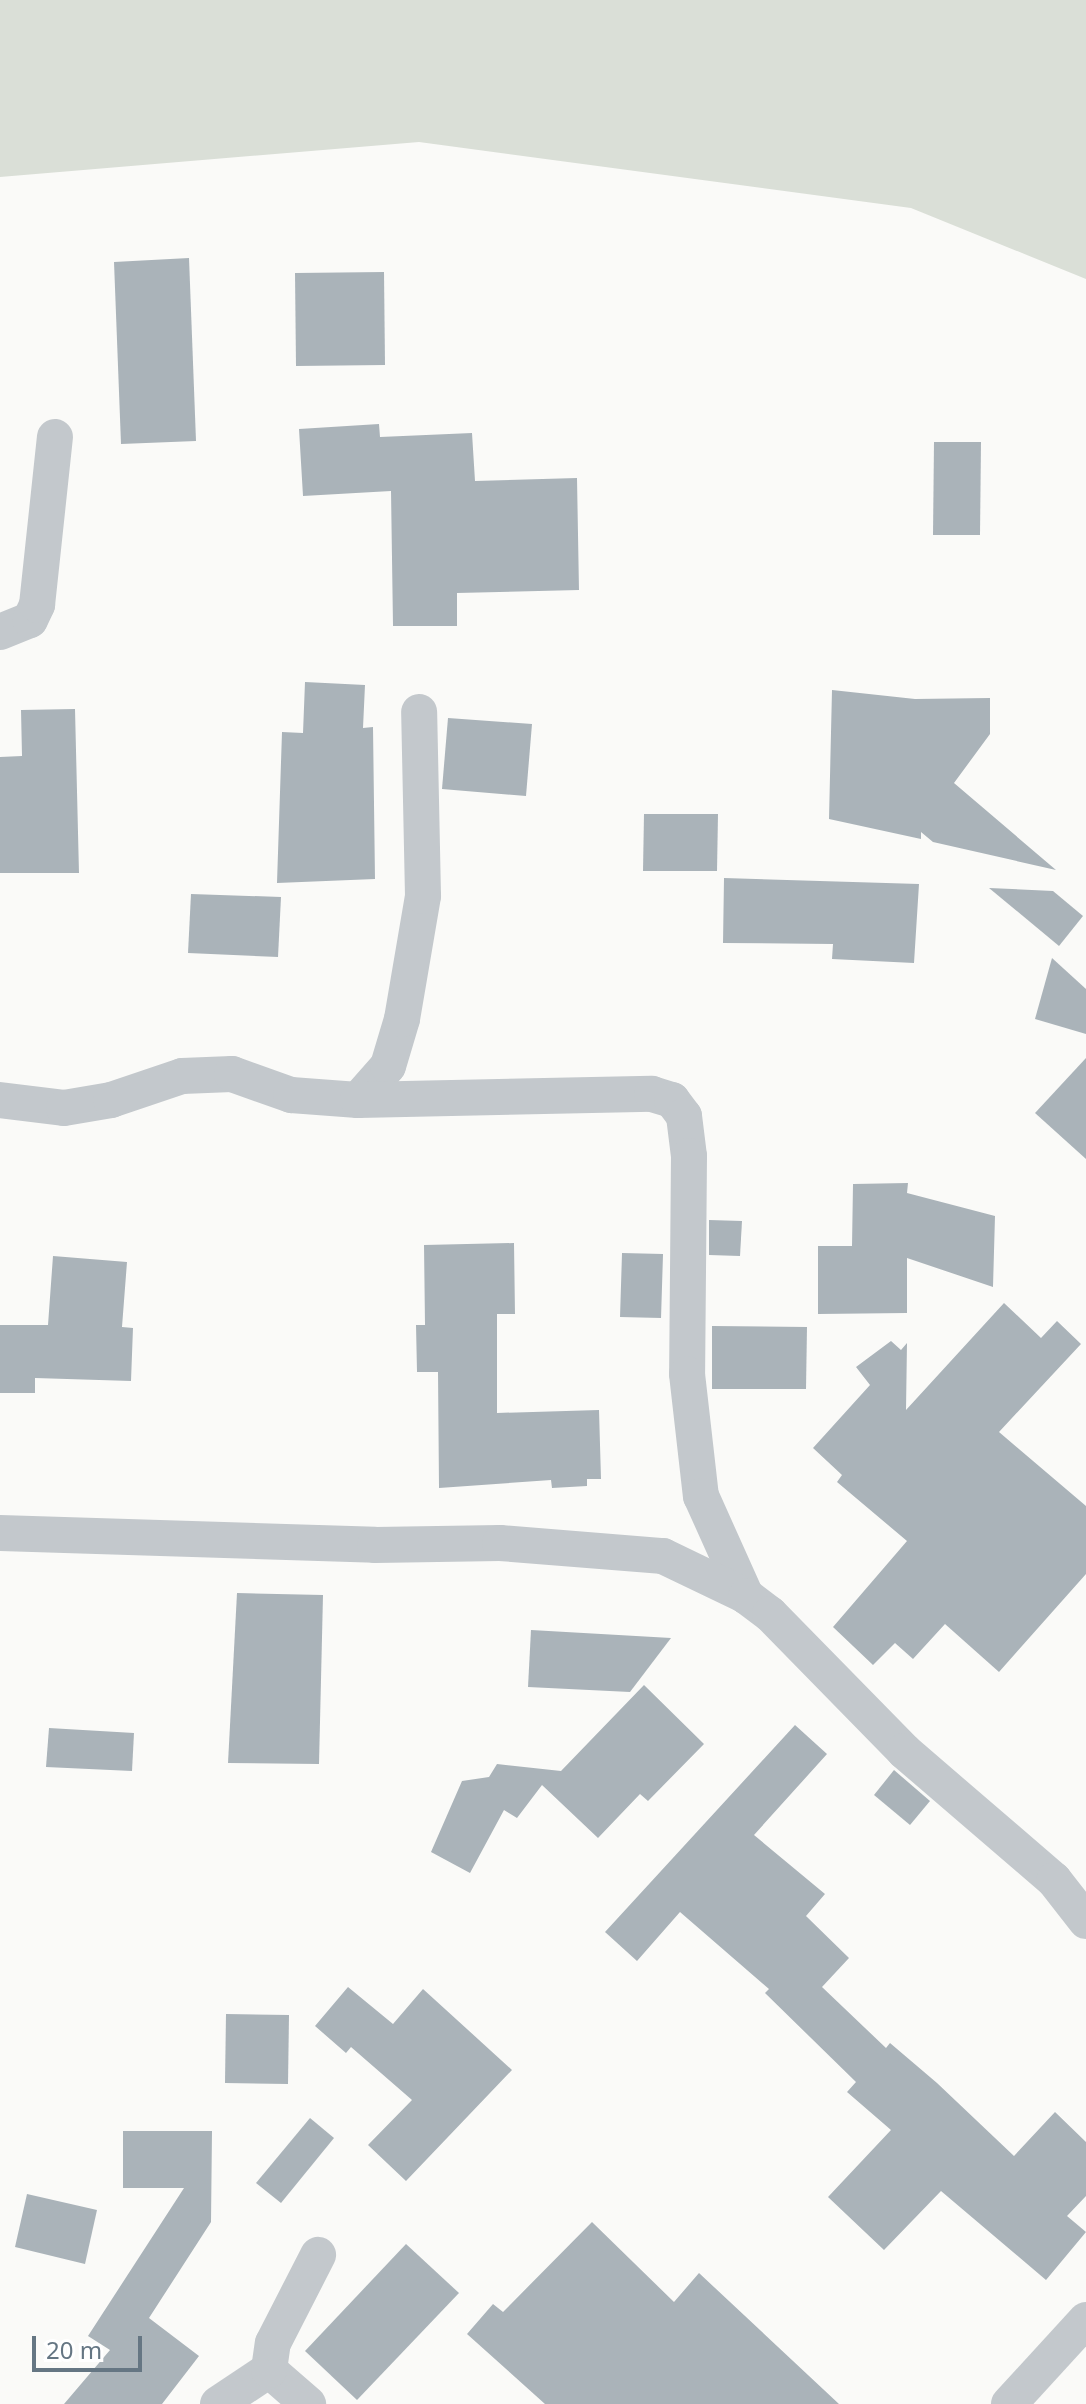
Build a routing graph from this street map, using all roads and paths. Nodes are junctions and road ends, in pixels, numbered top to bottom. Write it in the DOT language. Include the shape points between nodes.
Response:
graph roads {
  1 [pos="55,437"];
  2 [pos="0,632"];
  3 [pos="419,712"];
  4 [pos="0,1100"];
  5 [pos="358,1100"];
  6 [pos="0,1533"];
  7 [pos="746,1596"];
  8 [pos="1086,1921"];
  9 [pos="318,2255"];
  10 [pos="1086,2320"];
  11 [pos="269,2370"];
  12 [pos="218,2404"];
  13 [pos="308,2404"];
  14 [pos="1009,2404"];
  1 -- 2 [label="street" via="37,605 30,620"];
  3 -- 5 [label="street" via="423,896 402,1019 388,1066"];
  4 -- 5 [label="street" via="64,1108 111,1100 182,1076 232,1074 291,1095"];
  5 -- 7 [label="street" via="652,1094 678,1108 684,1116 689,1156 687,1374 701,1496"];
  6 -- 7 [label="street" via="500,1543 663,1556"];
  7 -- 8 [label="street" via="904,1751 1054,1880"];
  9 -- 11 [label="street" via="273,2343"];
  10 -- 14 [label="street"];
  11 -- 12 [label="street"];
  11 -- 13 [label="street"];
}
